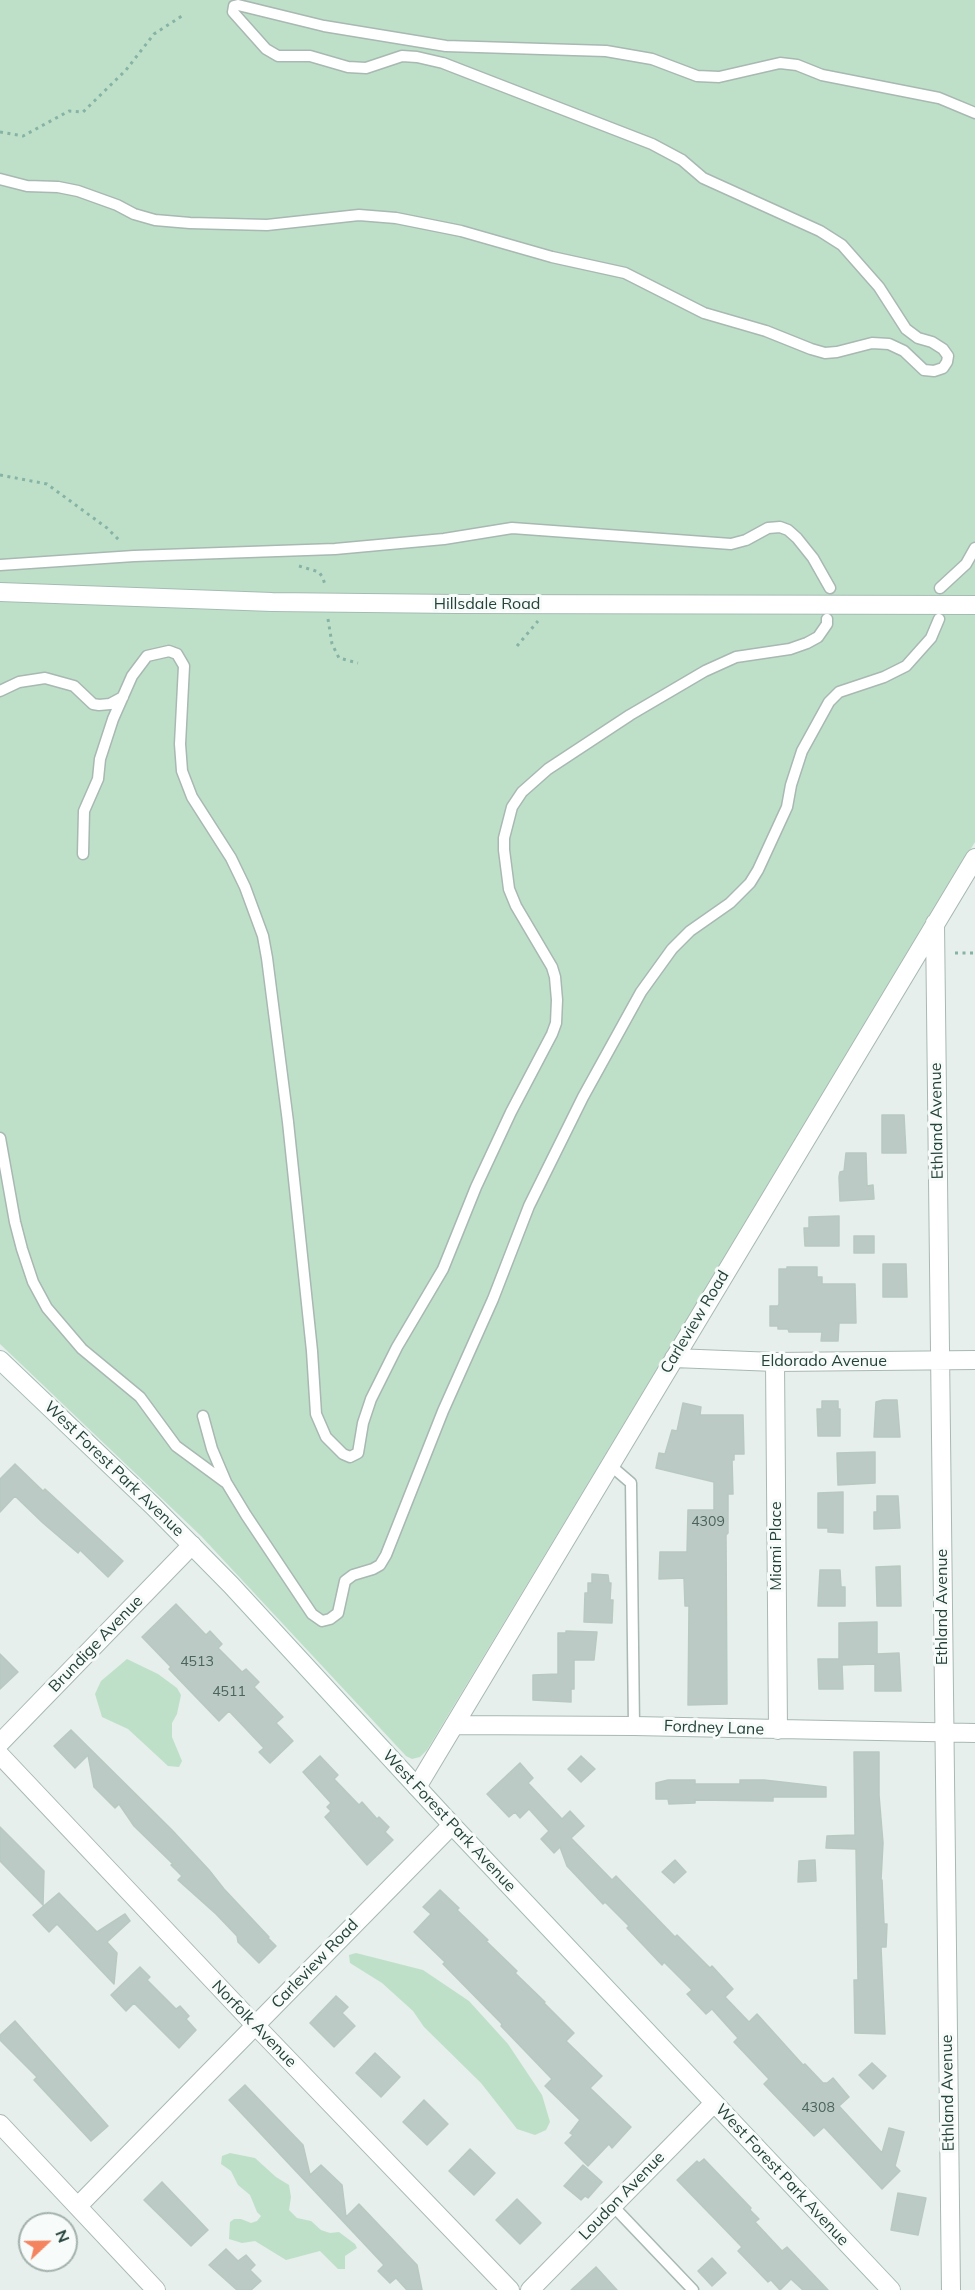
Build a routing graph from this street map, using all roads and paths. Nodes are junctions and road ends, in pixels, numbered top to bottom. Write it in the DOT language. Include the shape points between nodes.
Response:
graph roads {
  1 [pos="184,14"];
  2 [pos="975,113"];
  3 [pos="0,132"];
  4 [pos="0,179"];
  5 [pos="0,475"];
  6 [pos="975,548"];
  7 [pos="134,556"];
  8 [pos="0,565"];
  9 [pos="830,588"];
  10 [pos="940,588"];
  11 [pos="0,592"];
  12 [pos="975,605"];
  13 [pos="827,619"];
  14 [pos="939,619"];
  15 [pos="539,620"];
  16 [pos="517,646"];
  17 [pos="0,691"];
  18 [pos="123,697"];
  19 [pos="83,854"];
  20 [pos="975,858"];
  21 [pos="935,923"];
  22 [pos="955,953"];
  23 [pos="975,953"];
  24 [pos="0,1138"];
  25 [pos="674,1358"];
  26 [pos="0,1360"];
  27 [pos="940,1360"];
  28 [pos="975,1360"];
  29 [pos="775,1362"];
  30 [pos="203,1416"];
  31 [pos="610,1465"];
  32 [pos="226,1482"];
  33 [pos="192,1545"];
  34 [pos="454,1725"];
  35 [pos="634,1726"];
  36 [pos="778,1730"];
  37 [pos="943,1733"];
  38 [pos="975,1733"];
  39 [pos="0,1743"];
  40 [pos="0,1755"];
  41 [pos="417,1787"];
  42 [pos="452,1825"];
  43 [pos="255,2025"];
  44 [pos="714,2103"];
  45 [pos="0,2124"];
  46 [pos="78,2206"];
  47 [pos="613,2206"];
  48 [pos="156,2290"];
  49 [pos="510,2290"];
  50 [pos="530,2290"];
  51 [pos="693,2290"];
  52 [pos="891,2290"];
  53 [pos="951,2290"];
  1 -- 3 [label="path" via="154,34 126,70 83,112 69,111 22,136"];
  2 -- 4 [label="lane" via="939,98 833,77 797,65 780,63 719,78 606,51 446,46 324,26 238,5 233,12 266,49 278,56 310,56 366,68 402,56 443,63 651,144 682,160 703,178 820,231 842,245 879,287 906,329 943,349 948,362 934,371 924,370 890,344 872,343 825,353 811,349 766,331 704,314 625,273 461,231 359,215 267,225 155,220 78,191"];
  5 -- 7 [label="path" via="47,484 107,528"];
  6 -- 10 [label="lane" via="966,564"];
  7 -- 8 [label="lane"];
  7 -- 9 [label="lane" via="335,549 512,528 731,544 780,527 797,538"];
  11 -- 12 [label="street, Hillsdale Road" via="446,604"];
  13 -- 18 [label="lane" via="818,637 807,643 736,657 630,715 548,769 522,792 512,807 504,837 509,889 552,968 556,1023 491,1155 443,1269 370,1399 358,1453 350,1457 326,1437 316,1414 288,1122 263,936 231,858 192,797 182,771 184,666 177,654 170,651 147,656"];
  14 -- 32 [label="lane" via="931,638 906,666 839,692 829,702 802,751 787,807 750,883 730,903 690,931 641,992 529,1206 386,1555 373,1569 345,1581 338,1613 322,1621 312,1614"];
  15 -- 16 [label="path"];
  17 -- 18 [label="lane" via="19,682 45,678 74,686 93,704 110,704"];
  18 -- 19 [label="lane" via="84,811"];
  20 -- 21 [label="street, Carleview Road"];
  21 -- 25 [label="street, Carleview Road"];
  21 -- 27 [label="street, Ethland Avenue"];
  22 -- 23 [label="path"];
  24 -- 32 [label="lane" via="22,1249 47,1308 82,1349 140,1397 176,1446"];
  25 -- 29 [label="street, Eldorado Avenue"];
  25 -- 31 [label="street, Carleview Road"];
  26 -- 33 [label="street, West Forest Park Avenue"];
  27 -- 28 [label="street, Eldorado Avenue"];
  27 -- 29 [label="street, Eldorado Avenue"];
  27 -- 37 [label="street, Ethland Avenue"];
  29 -- 36 [label="street, Miami Place"];
  30 -- 32 [label="lane"];
  31 -- 34 [label="street, Carleview Road"];
  31 -- 35 [label="lane" via="631,1483"];
  33 -- 39 [label="street, Brundige Avenue"];
  33 -- 41 [label="street, West Forest Park Avenue"];
  34 -- 35 [label="street, Fordney Lane"];
  34 -- 41 [label="street, Carleview Road"];
  35 -- 36 [label="street, Fordney Lane"];
  36 -- 37 [label="street, Fordney Lane"];
  37 -- 38 [label="street, Fordney Lane"];
  37 -- 53 [label="street, Ethland Avenue"];
  40 -- 43 [label="street, Norfolk Avenue"];
  41 -- 42 [label="street, West Forest Park Avenue"];
  42 -- 43 [label="street, Carleview Road"];
  42 -- 44 [label="street, West Forest Park Avenue"];
  43 -- 46 [label="street, Carleview Road"];
  43 -- 49 [label="street, Norfolk Avenue"];
  44 -- 47 [label="street, Loudon Avenue"];
  44 -- 52 [label="street, West Forest Park Avenue"];
  45 -- 46 [label="street"];
  46 -- 48 [label="street"];
  47 -- 50 [label="street, Loudon Avenue"];
  47 -- 51 [label="lane"];
}
